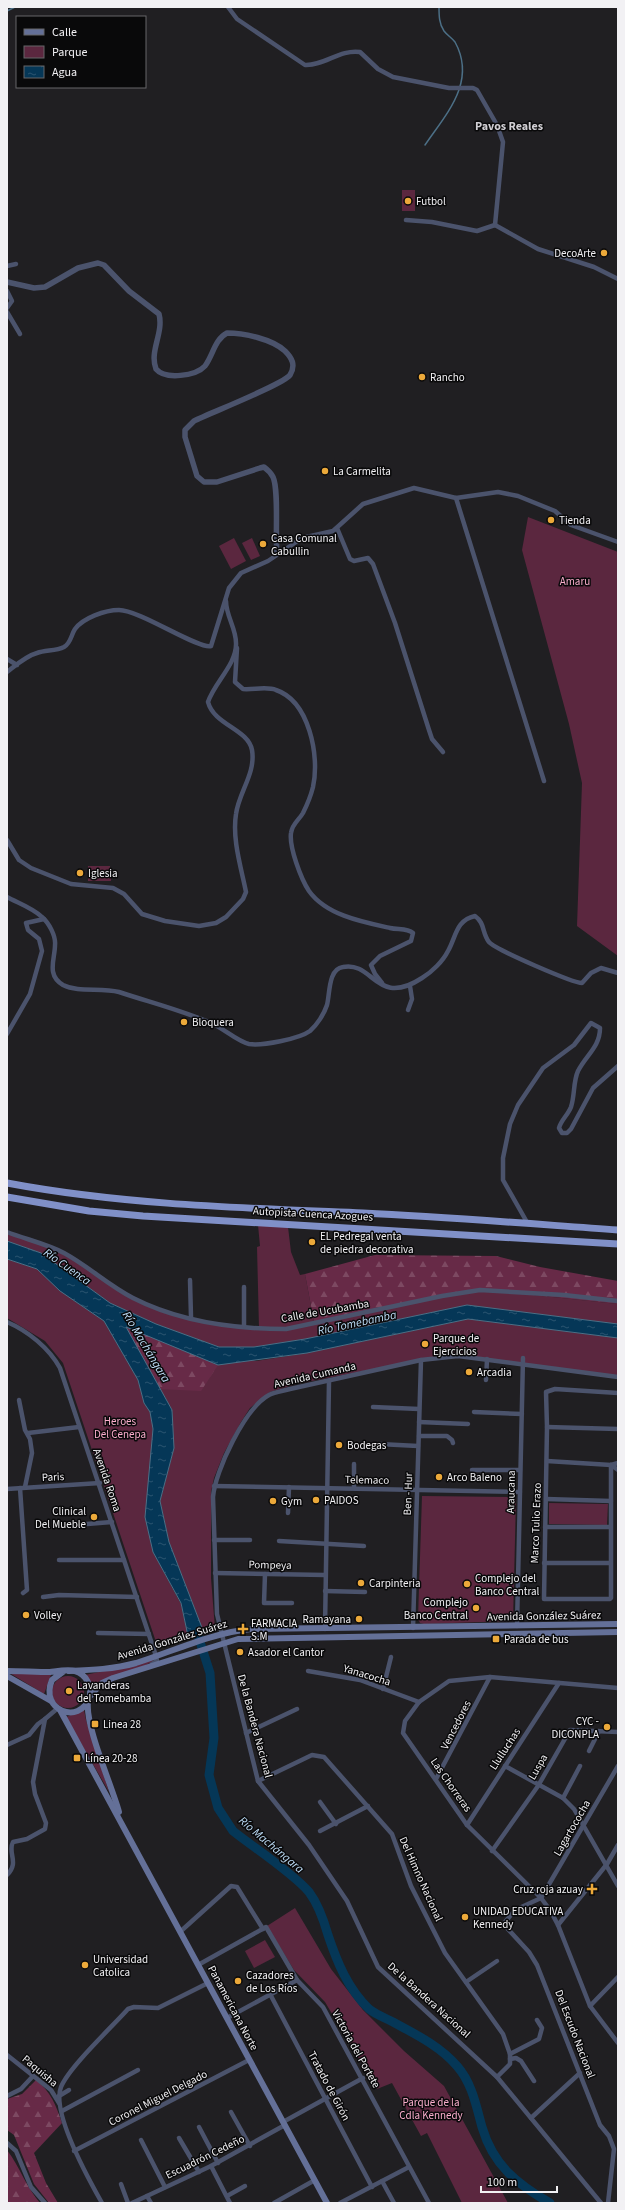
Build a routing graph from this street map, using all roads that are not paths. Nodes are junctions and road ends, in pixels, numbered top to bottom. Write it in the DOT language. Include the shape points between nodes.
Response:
graph roads {
  1 [pos="228,7"];
  2 [pos="406,220"];
  3 [pos="495,225"];
  4 [pos="16,264"];
  5 [pos="7,266"];
  6 [pos="618,279"];
  7 [pos="7,282"];
  8 [pos="7,291"];
  9 [pos="7,308"];
  10 [pos="7,312"];
  11 [pos="20,334"];
  12 [pos="456,498"];
  13 [pos="337,528"];
  14 [pos="618,542"];
  15 [pos="276,553"];
  16 [pos="226,599"];
  17 [pos="236,646"];
  18 [pos="7,659"];
  19 [pos="17,665"];
  20 [pos="7,672"];
  21 [pos="443,752"];
  22 [pos="544,782"];
  23 [pos="7,840"];
  24 [pos="7,897"];
  25 [pos="44,919"];
  26 [pos="618,973"];
  27 [pos="410,986"];
  28 [pos="386,987"];
  29 [pos="408,1010"];
  30 [pos="7,1034"];
  31 [pos="618,1066"];
  32 [pos="7,1183"];
  33 [pos="7,1197"];
  34 [pos="529,1224"];
  35 [pos="618,1230"];
  36 [pos="7,1232"];
  37 [pos="618,1244"];
  38 [pos="190,1280"];
  39 [pos="244,1287"];
  40 [pos="618,1301"];
  41 [pos="191,1317"];
  42 [pos="7,1322"];
  43 [pos="244,1326"];
  44 [pos="523,1358"];
  45 [pos="487,1359"];
  46 [pos="421,1360"];
  47 [pos="523,1364"];
  48 [pos="618,1377"];
  49 [pos="486,1380"];
  50 [pos="329,1381"];
  51 [pos="618,1393"];
  52 [pos="19,1400"];
  53 [pos="373,1407"];
  54 [pos="419,1409"];
  55 [pos="474,1412"];
  56 [pos="522,1414"];
  57 [pos="419,1422"];
  58 [pos="468,1424"];
  59 [pos="79,1427"];
  60 [pos="547,1427"];
  61 [pos="618,1429"];
  62 [pos="28,1433"];
  63 [pos="418,1436"];
  64 [pos="453,1443"];
  65 [pos="380,1444"];
  66 [pos="418,1446"];
  67 [pos="547,1461"];
  68 [pos="618,1463"];
  69 [pos="354,1464"];
  70 [pos="611,1465"];
  71 [pos="472,1470"];
  72 [pos="520,1470"];
  73 [pos="618,1470"];
  74 [pos="100,1483"];
  75 [pos="214,1486"];
  76 [pos="289,1487"];
  77 [pos="22,1488"];
  78 [pos="327,1488"];
  79 [pos="354,1488"];
  80 [pos="7,1489"];
  81 [pos="417,1490"];
  82 [pos="520,1492"];
  83 [pos="546,1499"];
  84 [pos="611,1501"];
  85 [pos="288,1513"];
  86 [pos="112,1522"];
  87 [pos="62,1526"];
  88 [pos="545,1526"];
  89 [pos="610,1527"];
  90 [pos="214,1540"];
  91 [pos="250,1540"];
  92 [pos="279,1541"];
  93 [pos="326,1543"];
  94 [pos="364,1546"];
  95 [pos="59,1560"];
  96 [pos="124,1560"];
  97 [pos="544,1563"];
  98 [pos="610,1563"];
  99 [pos="214,1573"];
  100 [pos="265,1574"];
  101 [pos="325,1575"];
  102 [pos="325,1591"];
  103 [pos="365,1592"];
  104 [pos="22,1593"];
  105 [pos="43,1597"];
  106 [pos="137,1597"];
  107 [pos="292,1603"];
  108 [pos="618,1624"];
  109 [pos="517,1626"];
  110 [pos="413,1628"];
  111 [pos="325,1629"];
  112 [pos="618,1632"];
  113 [pos="98,1633"];
  114 [pos="149,1634"];
  115 [pos="222,1634"];
  116 [pos="224,1642"];
  117 [pos="156,1656"];
  118 [pos="391,1657"];
  119 [pos="152,1664"];
  120 [pos="7,1671"];
  121 [pos="66,1671"];
  122 [pos="308,1671"];
  123 [pos="7,1676"];
  124 [pos="490,1677"];
  125 [pos="559,1683"];
  126 [pos="618,1688"];
  127 [pos="383,1689"];
  128 [pos="89,1699"];
  129 [pos="51,1701"];
  130 [pos="419,1702"];
  131 [pos="59,1709"];
  132 [pos="297,1709"];
  133 [pos="45,1719"];
  134 [pos="599,1731"];
  135 [pos="618,1732"];
  136 [pos="246,1733"];
  137 [pos="7,1746"];
  138 [pos="589,1751"];
  139 [pos="505,1766"];
  140 [pos="580,1766"];
  141 [pos="618,1766"];
  142 [pos="436,1779"];
  143 [pos="258,1781"];
  144 [pos="538,1786"];
  145 [pos="563,1798"];
  146 [pos="112,1800"];
  147 [pos="320,1802"];
  148 [pos="368,1806"];
  149 [pos="336,1824"];
  150 [pos="467,1824"];
  151 [pos="585,1825"];
  152 [pos="320,1831"];
  153 [pos="618,1845"];
  154 [pos="492,1851"];
  155 [pos="607,1864"];
  156 [pos="7,1875"];
  157 [pos="618,1886"];
  158 [pos="541,1898"];
  159 [pos="558,1925"];
  160 [pos="263,1929"];
  161 [pos="181,1931"];
  162 [pos="497,1961"];
  163 [pos="198,1965"];
  164 [pos="618,1977"];
  165 [pos="297,1980"];
  166 [pos="466,1982"];
  167 [pos="208,1983"];
  168 [pos="270,1994"];
  169 [pos="590,2006"];
  170 [pos="227,2018"];
  171 [pos="537,2020"];
  172 [pos="618,2043"];
  173 [pos="7,2055"];
  174 [pos="510,2057"];
  175 [pos="249,2060"];
  176 [pos="138,2070"];
  177 [pos="580,2073"];
  178 [pos="33,2076"];
  179 [pos="497,2077"];
  180 [pos="363,2078"];
  181 [pos="534,2081"];
  182 [pos="69,2090"];
  183 [pos="7,2096"];
  184 [pos="60,2096"];
  185 [pos="326,2099"];
  186 [pos="59,2103"];
  187 [pos="62,2111"];
  188 [pos="231,2112"];
  189 [pos="531,2118"];
  190 [pos="284,2124"];
  191 [pos="199,2127"];
  192 [pos="179,2138"];
  193 [pos="142,2140"];
  194 [pos="7,2143"];
  195 [pos="250,2146"];
  196 [pos="74,2151"];
  197 [pos="218,2163"];
  198 [pos="211,2166"];
  199 [pos="410,2167"];
  200 [pos="198,2172"];
  201 [pos="315,2180"];
  202 [pos="382,2182"];
  203 [pos="121,2184"];
  204 [pos="245,2186"];
  205 [pos="166,2187"];
  206 [pos="372,2187"];
  207 [pos="147,2196"];
  208 [pos="226,2196"];
  209 [pos="45,2203"];
  210 [pos="102,2203"];
  211 [pos="128,2203"];
  212 [pos="132,2203"];
  213 [pos="151,2203"];
  214 [pos="230,2203"];
  215 [pos="274,2203"];
  216 [pos="327,2203"];
  217 [pos="340,2203"];
  218 [pos="394,2203"];
  219 [pos="429,2203"];
  220 [pos="601,2203"];
  221 [pos="608,2203"];
  1 -- 3 [label="street" via="237,19 305,65 360,52 378,69 393,77 477,90 504,142"];
  2 -- 3 [label="street" via="432,222 477,231"];
  3 -- 6 [label="street" via="538,249 594,267"];
  4 -- 5 [label="street"];
  7 -- 15 [label="street" via="45,288 85,265 104,265 129,291 159,314 160,327 154,361 156,369 166,376 182,375 202,369 219,339 227,333 259,339 284,351 293,363 287,377 271,387 194,421 185,430 184,437 197,476 204,482 217,482 264,467 270,473 275,493"];
  8 -- 9 [label="street" via="12,301"];
  10 -- 11 [label="street"];
  12 -- 13 [label="street" via="414,488 363,504"];
  12 -- 14 [label="street" via="498,492 518,496 555,511 571,525"];
  12 -- 22 [label="street"];
  13 -- 15 [label="street" via="302,538"];
  13 -- 21 [label="street" via="350,559 354,561 368,558 372,564 395,623 432,739"];
  15 -- 16 [label="street" via="268,561 246,570 235,578"];
  16 -- 17 [label="street" via="226,611 236,634"];
  16 -- 19 [label="street" via="213,643 209,647 199,646 170,629 127,612 111,610 82,623 63,648 38,652"];
  17 -- 23 [label="street" via="223,678 208,702 216,717 245,738 252,748 250,775 240,795 234,830 246,892 244,899 226,917 207,926 150,918 135,908 124,894 113,888 71,884 31,868 19,860"];
  17 -- 28 [label="street" via="235,682 243,689 274,689 289,696 299,706 314,745 316,760 313,787 291,835 296,862 304,882 320,902 336,912 390,928 410,930 413,933 411,941 380,956 371,965"];
  18 -- 19 [label="street"];
  19 -- 20 [label="street"];
  24 -- 25 [label="street"];
  25 -- 28 [label="street" via="53,933 55,945 52,971 63,985 112,990 194,1016 227,1031 247,1044 266,1043 309,1031 325,1010 332,979 336,970 342,967 351,966"];
  25 -- 30 [label="street" via="26,923 28,930 39,940 42,951 30,994"];
  26 -- 27 [label="street" via="600,968 582,983 567,979 492,944 483,930 482,923 475,916 466,919 456,929 448,952"];
  27 -- 28 [label="street" via="396,990"];
  27 -- 29 [label="street" via="412,999"];
  31 -- 34 [label="street" via="595,1086 571,1129 567,1133 562,1133 559,1128 571,1106 576,1077 598,1043 600,1028 591,1023 574,1045 543,1068 514,1112 501,1170 504,1184"];
  32 -- 34 [label="highway, Autopista Cuenca Azogues" via="78,1195 161,1203"];
  33 -- 37 [label="highway, Autopista Cuenca Azogues" via="89,1211 143,1216"];
  34 -- 35 [label="highway, Autopista Cuenca Azogues"];
  36 -- 41 [label="street, Calle de Ucubamba" via="63,1253 132,1297 158,1309"];
  38 -- 41 [label="street"];
  39 -- 43 [label="street"];
  40 -- 43 [label="street, Calle de Ucubamba" via="480,1290 286,1329"];
  41 -- 43 [label="street, Calle de Ucubamba" via="212,1323"];
  42 -- 59 [label="street, Avenida Roma" via="21,1329 54,1357"];
  44 -- 47 [label="street, Araucana"];
  45 -- 46 [label="street, Avenida Cumanda" via="458,1356"];
  45 -- 47 [label="street, Avenida Cumanda"];
  45 -- 49 [label="street"];
  46 -- 50 [label="street, Avenida Cumanda"];
  46 -- 54 [label="street, Ben - Hur"];
  47 -- 48 [label="street, Avenida Cumanda"];
  47 -- 56 [label="street, Araucana"];
  50 -- 75 [label="street, Avenida Cumanda" via="269,1395 261,1401 225,1455"];
  50 -- 78 [label="street"];
  51 -- 60 [label="street, Marco Tulio Erazo" via="555,1389 546,1392"];
  52 -- 62 [label="street" via="25,1430"];
  53 -- 54 [label="street"];
  54 -- 57 [label="street, Ben - Hur"];
  55 -- 56 [label="street"];
  56 -- 72 [label="street, Araucana"];
  57 -- 58 [label="street"];
  57 -- 63 [label="street, Ben - Hur"];
  59 -- 62 [label="street"];
  59 -- 74 [label="street, Avenida Roma"];
  60 -- 61 [label="street"];
  60 -- 67 [label="street, Marco Tulio Erazo"];
  62 -- 77 [label="street" via="32,1453"];
  63 -- 64 [label="street" via="447,1436"];
  63 -- 66 [label="street, Ben - Hur"];
  65 -- 66 [label="street"];
  66 -- 81 [label="street, Ben - Hur"];
  67 -- 70 [label="street"];
  67 -- 83 [label="street, Marco Tulio Erazo"];
  68 -- 70 [label="street"];
  69 -- 79 [label="street"];
  70 -- 73 [label="street"];
  70 -- 84 [label="street, Marco Tulio Erazo"];
  71 -- 72 [label="street"];
  72 -- 82 [label="street, Araucana"];
  74 -- 77 [label="street, Paris"];
  74 -- 86 [label="street, Avenida Roma"];
  75 -- 76 [label="street, Telemaco"];
  75 -- 90 [label="street, Avenida Cumanda"];
  76 -- 78 [label="street, Telemaco"];
  76 -- 85 [label="street"];
  77 -- 80 [label="street, Paris"];
  77 -- 104 [label="street" via="27,1590"];
  78 -- 79 [label="street, Telemaco"];
  78 -- 93 [label="street"];
  79 -- 81 [label="street, Telemaco"];
  81 -- 82 [label="street, Telemaco"];
  81 -- 110 [label="street, Ben - Hur"];
  82 -- 109 [label="street, Araucana"];
  83 -- 84 [label="street"];
  83 -- 88 [label="street, Marco Tulio Erazo"];
  84 -- 89 [label="street, Marco Tulio Erazo"];
  86 -- 87 [label="street"];
  86 -- 96 [label="street, Avenida Roma"];
  88 -- 89 [label="street"];
  88 -- 97 [label="street, Marco Tulio Erazo"];
  89 -- 98 [label="street, Marco Tulio Erazo"];
  90 -- 91 [label="street"];
  90 -- 99 [label="street, Avenida Cumanda"];
  92 -- 93 [label="street"];
  93 -- 94 [label="street"];
  93 -- 101 [label="street"];
  95 -- 96 [label="street"];
  96 -- 106 [label="street, Avenida Roma"];
  97 -- 98 [label="street"];
  97 -- 98 [label="street, Marco Tulio Erazo" via="544,1598 610,1599"];
  99 -- 100 [label="street, Pompeya"];
  99 -- 115 [label="street, Avenida Cumanda" via="217,1614"];
  100 -- 101 [label="street, Pompeya"];
  100 -- 107 [label="street" via="264,1603"];
  101 -- 102 [label="street"];
  102 -- 103 [label="street"];
  102 -- 111 [label="street"];
  105 -- 106 [label="street"];
  106 -- 114 [label="street, Avenida Roma"];
  108 -- 109 [label="main road, Avenida González Suárez"];
  109 -- 110 [label="main road, Avenida González Suárez"];
  110 -- 111 [label="main road, Avenida González Suárez"];
  111 -- 115 [label="main road, Avenida González Suárez" via="251,1630"];
  112 -- 116 [label="main road, Avenida González Suárez" via="355,1635 257,1638"];
  113 -- 114 [label="street"];
  114 -- 117 [label="street, Avenida Roma"];
  115 -- 116 [label="street, De la Bandera Nacional"];
  115 -- 117 [label="main road, Avenida González Suárez"];
  116 -- 119 [label="main road, Avenida González Suárez"];
  116 -- 136 [label="street, De la Bandera Nacional"];
  117 -- 119 [label="street" via="156,1661"];
  117 -- 121 [label="main road, Avenida González Suárez" via="109,1668"];
  118 -- 127 [label="street"];
  119 -- 128 [label="main road, Avenida González Suárez" via="107,1680"];
  120 -- 121 [label="main road, Avenida González Suárez"];
  121 -- 128 [label="main road" via="81,1674 86,1678 89,1683"];
  121 -- 129 [label="main road" via="57,1674 49,1686"];
  122 -- 127 [label="street, Yanacocha" via="360,1680"];
  123 -- 129 [label="main road"];
  124 -- 125 [label="street, Las Chorreras"];
  124 -- 130 [label="street, Las Chorreras" via="450,1681"];
  124 -- 142 [label="street, Vencedores"];
  125 -- 126 [label="street, Las Chorreras"];
  125 -- 139 [label="street, Llulluchas"];
  127 -- 130 [label="street, Yanacocha"];
  128 -- 131 [label="main road" via="79,1710 73,1712"];
  128 -- 146 [label="main road, Panamericana Norte" via="88,1712"];
  129 -- 131 [label="main road"];
  130 -- 142 [label="street, Las Chorreras" via="405,1721 403,1733"];
  131 -- 133 [label="street"];
  131 -- 146 [label="main road, Panamericana Norte"];
  132 -- 136 [label="street"];
  133 -- 137 [label="street" via="29,1735"];
  133 -- 156 [label="street" via="33,1782 46,1824 45,1829 27,1839 13,1842 11,1845 14,1862"];
  134 -- 135 [label="street, Luspa"];
  134 -- 138 [label="street"];
  134 -- 144 [label="street, Luspa" via="570,1730"];
  136 -- 143 [label="street, De la Bandera Nacional"];
  139 -- 144 [label="street"];
  139 -- 150 [label="street, Llulluchas"];
  140 -- 145 [label="street"];
  141 -- 151 [label="street, Lagartococha"];
  142 -- 150 [label="street, Las Chorreras"];
  143 -- 148 [label="street, Del Himno Nacional" via="312,1755 318,1755 324,1757"];
  143 -- 179 [label="street, De la Bandera Nacional" via="310,1845 348,1901 378,1967"];
  144 -- 145 [label="street"];
  144 -- 154 [label="street, Luspa"];
  145 -- 151 [label="street"];
  146 -- 161 [label="main road, Panamericana Norte"];
  147 -- 149 [label="street"];
  148 -- 149 [label="street"];
  148 -- 166 [label="street, Del Himno Nacional" via="392,1834 412,1886 445,1953"];
  149 -- 152 [label="street"];
  150 -- 154 [label="street, Las Chorreras"];
  151 -- 155 [label="street"];
  151 -- 158 [label="street, Lagartococha"];
  153 -- 155 [label="street"];
  154 -- 158 [label="street, Las Chorreras"];
  155 -- 157 [label="street"];
  155 -- 159 [label="street"];
  158 -- 159 [label="street, Las Chorreras"];
  158 -- 177 [label="street, Del Escudo Nacional" via="515,1910 505,1924 537,1965"];
  159 -- 169 [label="street, Las Chorreras"];
  160 -- 161 [label="street" via="237,1887 231,1886"];
  160 -- 163 [label="street"];
  160 -- 165 [label="street, Victoria del Portete" via="266,1927"];
  161 -- 163 [label="main road, Panamericana Norte"];
  162 -- 166 [label="street"];
  163 -- 167 [label="main road, Panamericana Norte"];
  164 -- 169 [label="street"];
  165 -- 168 [label="street"];
  165 -- 180 [label="street, Victoria del Portete" via="323,2007"];
  166 -- 174 [label="street, Del Himno Nacional" via="503,2034"];
  167 -- 170 [label="main road, Panamericana Norte"];
  167 -- 184 [label="street" via="158,2008 128,2009 69,2074 60,2088"];
  168 -- 170 [label="street"];
  168 -- 185 [label="street, Tratado de Girón"];
  169 -- 172 [label="street, Las Chorreras"];
  170 -- 175 [label="main road, Panamericana Norte"];
  171 -- 174 [label="street" via="542,2028 539,2039"];
  173 -- 178 [label="street, Paquisha"];
  174 -- 179 [label="street" via="510,2064"];
  174 -- 181 [label="street" via="521,2061"];
  175 -- 190 [label="main road, Panamericana Norte"];
  175 -- 196 [label="street, Coronel Miguel Delgado"];
  176 -- 187 [label="street"];
  177 -- 189 [label="street"];
  177 -- 221 [label="street, Del Escudo Nacional" via="600,2125 609,2136 614,2149"];
  178 -- 183 [label="street" via="19,2090"];
  178 -- 186 [label="street, Paquisha" via="51,2090"];
  179 -- 189 [label="street, De la Bandera Nacional"];
  180 -- 185 [label="street, Escuadrón Cedeño"];
  180 -- 199 [label="street, Victoria del Portete"];
  182 -- 184 [label="street"];
  184 -- 186 [label="street"];
  185 -- 190 [label="street, Escuadrón Cedeño"];
  185 -- 206 [label="street, Tratado de Girón"];
  186 -- 187 [label="street"];
  187 -- 196 [label="street"];
  188 -- 195 [label="street"];
  189 -- 220 [label="street, De la Bandera Nacional"];
  190 -- 195 [label="street, Escuadrón Cedeño"];
  190 -- 201 [label="main road, Panamericana Norte"];
  191 -- 197 [label="street"];
  192 -- 200 [label="street"];
  193 -- 205 [label="street"];
  194 -- 209 [label="street" via="16,2151 31,2188"];
  195 -- 197 [label="street, Escuadrón Cedeño"];
  196 -- 210 [label="street"];
  197 -- 198 [label="street, Escuadrón Cedeño"];
  198 -- 200 [label="street, Escuadrón Cedeño"];
  198 -- 208 [label="street"];
  199 -- 202 [label="street"];
  199 -- 219 [label="street, Victoria del Portete"];
  200 -- 205 [label="street, Escuadrón Cedeño"];
  201 -- 215 [label="street"];
  201 -- 216 [label="main road, Panamericana Norte"];
  202 -- 206 [label="street"];
  202 -- 218 [label="street"];
  203 -- 211 [label="street"];
  204 -- 208 [label="street"];
  205 -- 207 [label="street, Escuadrón Cedeño"];
  206 -- 217 [label="street"];
  207 -- 212 [label="street, Escuadrón Cedeño"];
  207 -- 213 [label="street"];
  208 -- 214 [label="street"];
}
